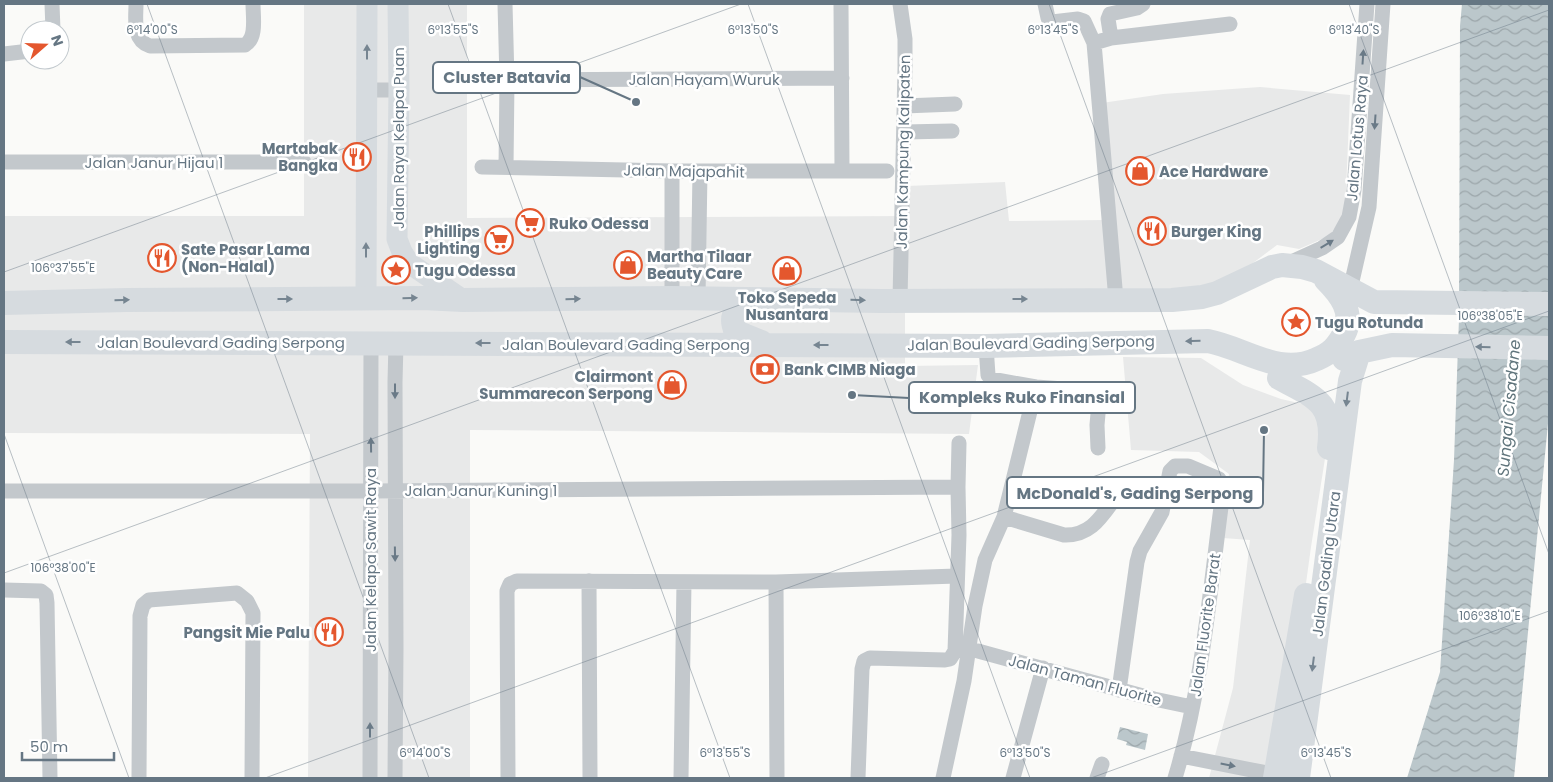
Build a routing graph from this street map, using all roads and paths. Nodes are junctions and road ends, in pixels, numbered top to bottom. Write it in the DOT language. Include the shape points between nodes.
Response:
graph roads {
  1 [pos="52,4"];
  2 [pos="136,4"];
  3 [pos="254,4"];
  4 [pos="367,4"];
  5 [pos="398,4"];
  6 [pos="505,4"];
  7 [pos="842,4"];
  8 [pos="900,4"];
  9 [pos="1045,4"];
  10 [pos="1143,4"];
  11 [pos="1367,4"];
  12 [pos="1383,4"];
  13 [pos="52,20"];
  14 [pos="1230,24"];
  15 [pos="1111,38"];
  16 [pos="1094,43"];
  17 [pos="20,52"];
  18 [pos="4,54"];
  19 [pos="842,78"];
  20 [pos="507,80"];
  21 [pos="367,90"];
  22 [pos="399,90"];
  23 [pos="954,104"];
  24 [pos="904,106"];
  25 [pos="952,131"];
  26 [pos="904,132"];
  27 [pos="4,162"];
  28 [pos="304,162"];
  29 [pos="482,167"];
  30 [pos="506,167"];
  31 [pos="672,171"];
  32 [pos="700,171"];
  33 [pos="842,171"];
  34 [pos="887,171"];
  35 [pos="1350,217"];
  36 [pos="1365,226"];
  37 [pos="1283,266"];
  38 [pos="1320,274"];
  39 [pos="1350,290"];
  40 [pos="672,298"];
  41 [pos="698,298"];
  42 [pos="366,299"];
  43 [pos="770,299"];
  44 [pos="463,300"];
  45 [pos="900,300"];
  46 [pos="1116,300"];
  47 [pos="4,303"];
  48 [pos="1549,304"];
  49 [pos="4,342"];
  50 [pos="371,342"];
  51 [pos="396,343"];
  52 [pos="770,344"];
  53 [pos="986,346"];
  54 [pos="1549,348"];
  55 [pos="1240,351"];
  56 [pos="1355,353"];
  57 [pos="1279,378"];
  58 [pos="1036,387"];
  59 [pos="959,443"];
  60 [pos="1098,448"];
  61 [pos="958,487"];
  62 [pos="4,491"];
  63 [pos="371,491"];
  64 [pos="395,491"];
  65 [pos="1113,501"];
  66 [pos="1004,517"];
  67 [pos="957,576"];
  68 [pos="589,581"];
  69 [pos="684,582"];
  70 [pos="776,582"];
  71 [pos="4,590"];
  72 [pos="978,651"];
  73 [pos="1043,668"];
  74 [pos="1119,690"];
  75 [pos="1192,707"];
  76 [pos="1181,756"];
  77 [pos="1180,777"];
  78 [pos="1286,777"];
  79 [pos="50,778"];
  80 [pos="139,778"];
  81 [pos="252,778"];
  82 [pos="370,778"];
  83 [pos="395,778"];
  84 [pos="508,778"];
  85 [pos="590,778"];
  86 [pos="681,778"];
  87 [pos="777,778"];
  88 [pos="858,778"];
  89 [pos="943,778"];
  90 [pos="1013,778"];
  1 -- 13 [label="street"];
  2 -- 3 [label="street" via="137,31 144,44 239,46 252,38"];
  21 -- 4 [label="street, Jalan Raya Kelapa Puan, one-way"];
  5 -- 22 [label="street, Jalan Raya Kelapa Puan"];
  6 -- 20 [label="street"];
  7 -- 19 [label="street"];
  8 -- 24 [label="street, Jalan Kampung Kalipaten" via="905,39"];
  9 -- 16 [label="street" via="1052,22 1084,21"];
  10 -- 15 [label="street" via="1110,14"];
  35 -- 11 [label="street, Jalan Lotus Raya, one-way"];
  12 -- 36 [label="street, Jalan Lotus Raya, one-way"];
  14 -- 15 [label="street"];
  15 -- 16 [label="street"];
  16 -- 46 [label="street"];
  17 -- 18 [label="street"];
  19 -- 20 [label="street, Jalan Hayam Wuruk"];
  19 -- 33 [label="street"];
  20 -- 30 [label="street"];
  21 -- 22 [label="street"];
  42 -- 21 [label="street, Jalan Raya Kelapa Puan, one-way"];
  22 -- 44 [label="street, Jalan Raya Kelapa Puan" via="397,239 409,263"];
  23 -- 24 [label="street"];
  24 -- 26 [label="street, Jalan Kampung Kalipaten"];
  25 -- 26 [label="street"];
  26 -- 45 [label="street, Jalan Kampung Kalipaten"];
  27 -- 28 [label="street, Jalan Janur Hijau 1"];
  29 -- 30 [label="street, Jalan Majapahit"];
  30 -- 31 [label="street, Jalan Majapahit"];
  31 -- 32 [label="street, Jalan Majapahit"];
  31 -- 40 [label="street"];
  32 -- 33 [label="street, Jalan Majapahit"];
  32 -- 41 [label="street"];
  33 -- 34 [label="street, Jalan Majapahit"];
  35 -- 36 [label="street"];
  37 -- 35 [label="street, Jalan Lotus Raya, one-way" via="1338,237"];
  36 -- 39 [label="street, Jalan Lotus Raya"];
  37 -- 38 [label="main road" via="1302,267"];
  37 -- 46 [label="main road" via="1272,267 1202,297"];
  38 -- 39 [label="main road"];
  38 -- 55 [label="main road" via="1340,294 1345,305 1346,331 1334,351 1292,366 1272,363"];
  39 -- 48 [label="main road" via="1374,302"];
  40 -- 41 [label="main road"];
  44 -- 40 [label="main road, one-way"];
  41 -- 43 [label="main road"];
  42 -- 44 [label="main road, one-way"];
  47 -- 42 [label="main road, one-way"];
  43 -- 45 [label="main road, one-way"];
  43 -- 52 [label="main road" via="740,309 733,314 732,322 736,332"];
  45 -- 46 [label="main road, one-way"];
  50 -- 49 [label="main road, Jalan Boulevard Gading Serpong, one-way"];
  50 -- 51 [label="main road, Jalan Boulevard Gading Serpong"];
  63 -- 50 [label="street, Jalan Kelapa Sawit Raya, one-way"];
  52 -- 51 [label="main road, Jalan Boulevard Gading Serpong, one-way"];
  51 -- 64 [label="street, Jalan Kelapa Sawit Raya, one-way"];
  53 -- 52 [label="main road, Jalan Boulevard Gading Serpong, one-way"];
  55 -- 53 [label="main road, Jalan Boulevard Gading Serpong, one-way" via="1208,341"];
  53 -- 58 [label="street" via="990,378"];
  54 -- 56 [label="main road, Jalan Boulevard Gading Serpong, one-way" via="1392,345"];
  55 -- 57 [label="main road, Jalan Boulevard Gading Serpong" via="1255,369 1269,377"];
  56 -- 57 [label="main road, Jalan Boulevard Gading Serpong" via="1316,374"];
  56 -- 78 [label="main road, Jalan Gading Utara, one-way"];
  57 -- 78 [label="main road, Jalan Gading Utara" via="1321,404 1332,430"];
  58 -- 60 [label="street" via="1103,392 1097,425"];
  58 -- 66 [label="street"];
  59 -- 61 [label="street"];
  61 -- 64 [label="street, Jalan Janur Kuning 1"];
  61 -- 67 [label="street"];
  62 -- 63 [label="street, Jalan Janur Kuning 1"];
  63 -- 64 [label="street, Jalan Janur Kuning 1"];
  82 -- 63 [label="street, Jalan Kelapa Sawit Raya, one-way"];
  64 -- 83 [label="street, Jalan Kelapa Sawit Raya, one-way"];
  65 -- 66 [label="street" via="1096,523 1071,535"];
  66 -- 89 [label="street" via="985,560"];
  67 -- 70 [label="street"];
  67 -- 88 [label="street" via="955,651 950,659 870,658 864,661"];
  68 -- 69 [label="street"];
  68 -- 84 [label="street" via="516,581 507,590"];
  68 -- 85 [label="street"];
  69 -- 70 [label="street"];
  69 -- 86 [label="street"];
  70 -- 87 [label="street"];
  71 -- 79 [label="street" via="41,591 46,595"];
  72 -- 73 [label="street, Jalan Taman Fluorite"];
  73 -- 74 [label="street, Jalan Taman Fluorite"];
  73 -- 90 [label="street"];
  74 -- 75 [label="street, Jalan Taman Fluorite"];
  74 -- 75 [label="street, Jalan Fluorite Barat" via="1140,551 1162,512 1170,471 1175,466 1188,466 1219,479 1223,492"];
  75 -- 76 [label="street, Jalan Fluorite Barat"];
  76 -- 77 [label="street, Jalan Fluorite Barat"];
  76 -- 78 [label="street, one-way"];
  80 -- 81 [label="street" via="140,616 144,605 150,600 237,593 247,601 253,613"];
}
